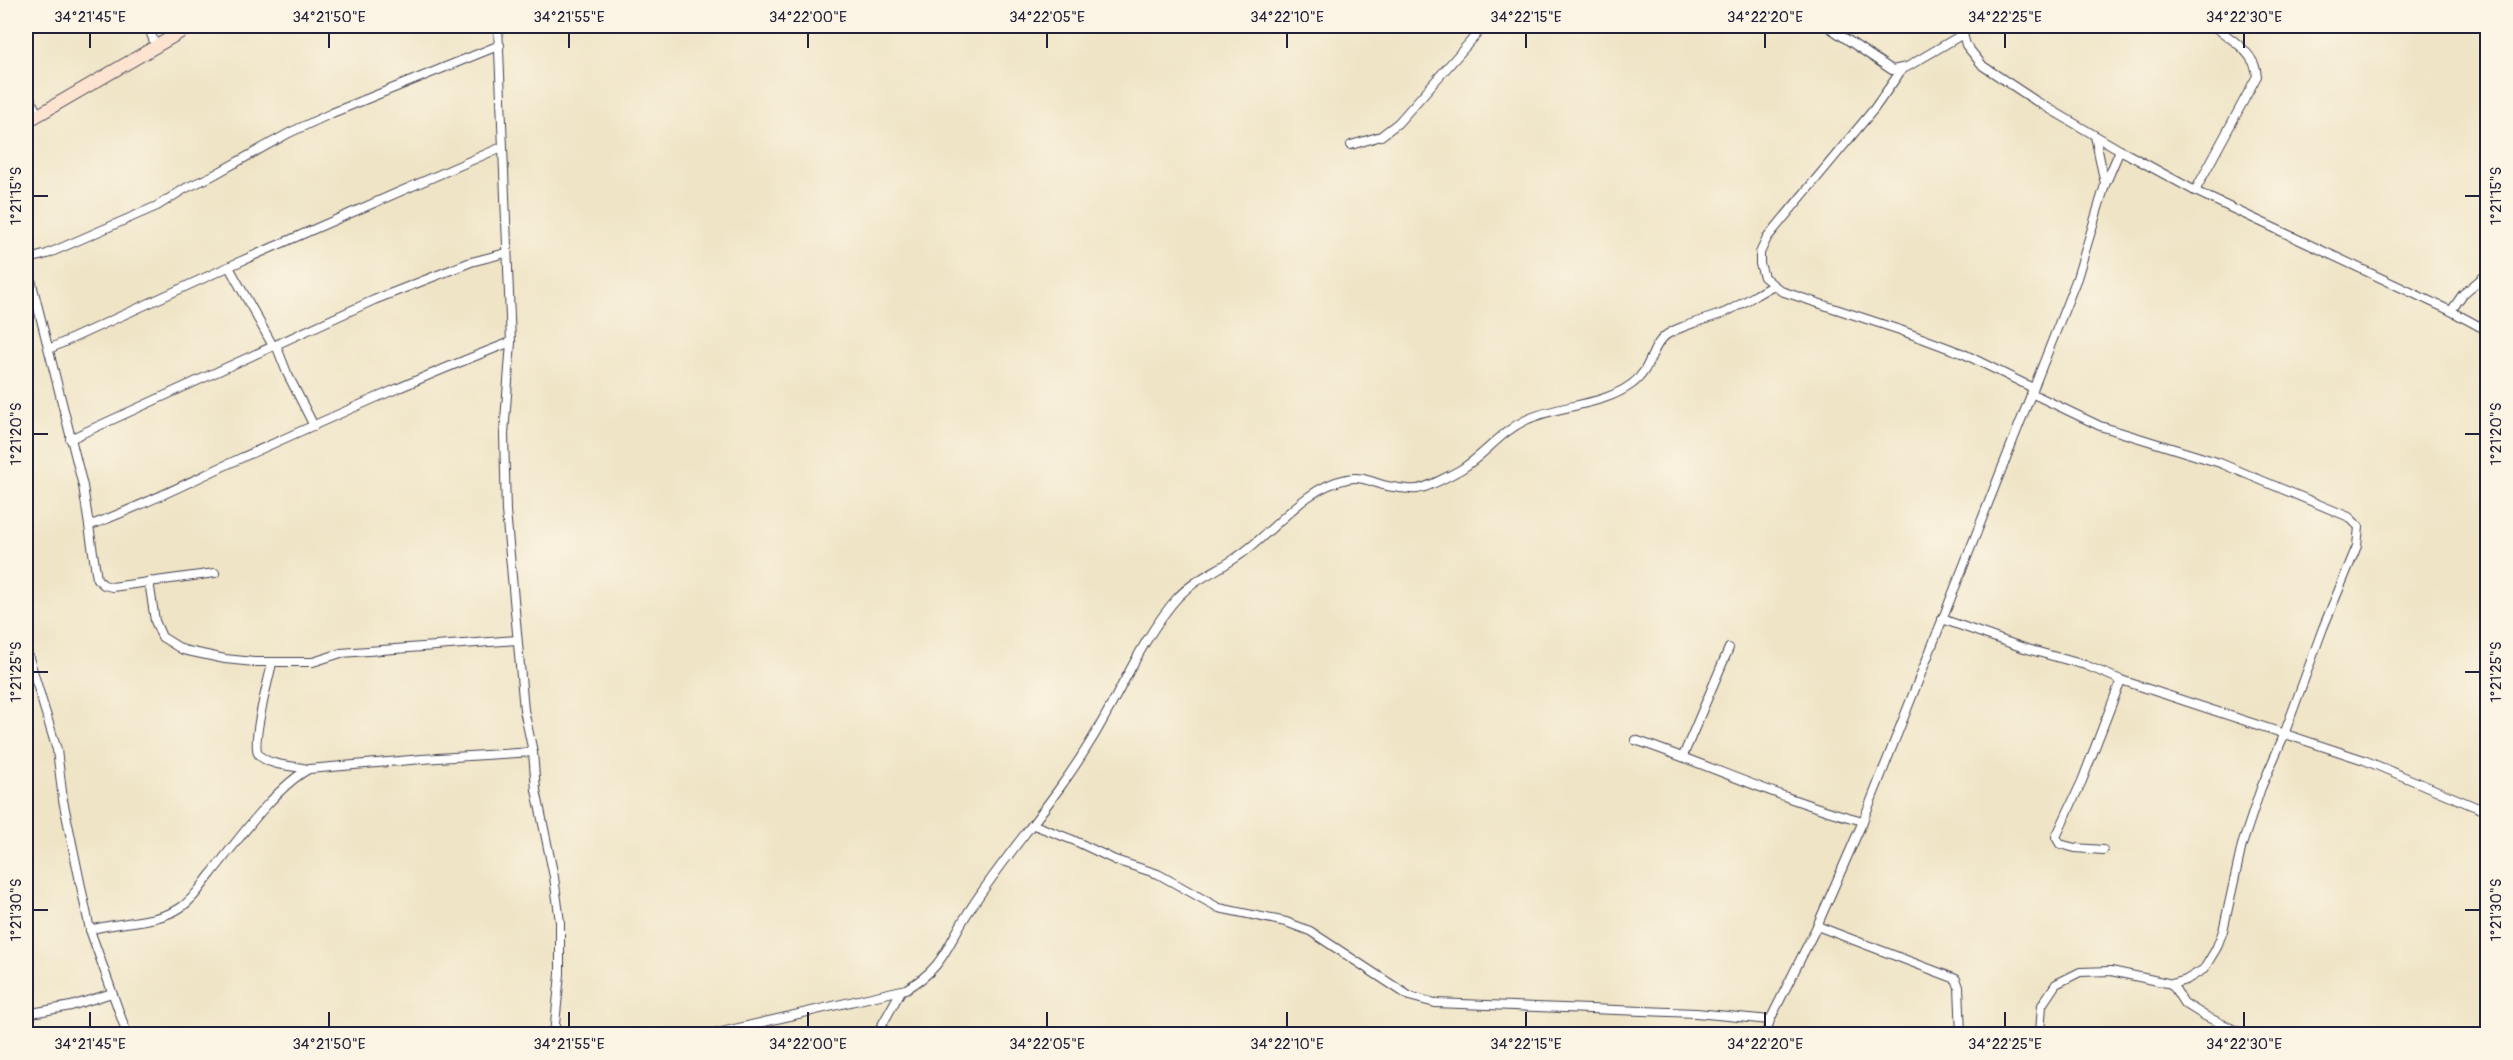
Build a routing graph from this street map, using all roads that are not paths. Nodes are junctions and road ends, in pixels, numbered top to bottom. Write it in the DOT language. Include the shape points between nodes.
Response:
graph roads {
  1 [pos="148,26"];
  2 [pos="191,26"];
  3 [pos="498,26"];
  4 [pos="1484,26"];
  5 [pos="1827,26"];
  6 [pos="2212,26"];
  7 [pos="1965,30"];
  8 [pos="500,45"];
  9 [pos="156,47"];
  10 [pos="1904,69"];
  11 [pos="26,89"];
  12 [pos="38,115"];
  13 [pos="26,122"];
  14 [pos="2095,136"];
  15 [pos="1351,145"];
  16 [pos="502,147"];
  17 [pos="2120,150"];
  18 [pos="2105,185"];
  19 [pos="2195,191"];
  20 [pos="506,253"];
  21 [pos="26,260"];
  22 [pos="229,267"];
  23 [pos="2487,273"];
  24 [pos="1772,286"];
  25 [pos="2451,311"];
  26 [pos="2487,332"];
  27 [pos="511,342"];
  28 [pos="274,346"];
  29 [pos="49,350"];
  30 [pos="2032,390"];
  31 [pos="314,426"];
  32 [pos="70,439"];
  33 [pos="91,525"];
  34 [pos="216,573"];
  35 [pos="149,581"];
  36 [pos="1942,619"];
  37 [pos="517,640"];
  38 [pos="26,648"];
  39 [pos="1728,648"];
  40 [pos="272,663"];
  41 [pos="2121,680"];
  42 [pos="2284,735"];
  43 [pos="1635,740"];
  44 [pos="533,752"];
  45 [pos="1683,756"];
  46 [pos="309,769"];
  47 [pos="2487,812"];
  48 [pos="1863,821"];
  49 [pos="1034,825"];
  50 [pos="2103,850"];
  51 [pos="1817,926"];
  52 [pos="90,930"];
  53 [pos="2172,984"];
  54 [pos="901,990"];
  55 [pos="112,993"];
  56 [pos="26,1014"];
  57 [pos="1770,1020"];
  58 [pos="127,1035"];
  59 [pos="554,1035"];
  60 [pos="713,1035"];
  61 [pos="877,1035"];
  62 [pos="1766,1035"];
  63 [pos="1961,1035"];
  64 [pos="2040,1035"];
  65 [pos="2244,1035"];
  1 -- 9 [label="street"];
  2 -- 9 [label="main road"];
  3 -- 8 [label="street"];
  4 -- 15 [label="street" via="1398,123 1381,136"];
  5 -- 10 [label="street" via="1888,69"];
  6 -- 19 [label="street" via="2249,55 2257,76"];
  7 -- 10 [label="street"];
  7 -- 14 [label="street" via="1966,45 1983,66"];
  8 -- 16 [label="street"];
  8 -- 21 [label="street" via="332,113 157,206"];
  9 -- 12 [label="main road"];
  10 -- 24 [label="street" via="1767,238 1760,264"];
  11 -- 12 [label="street"];
  12 -- 13 [label="main road"];
  14 -- 17 [label="street"];
  14 -- 18 [label="street"];
  16 -- 20 [label="street"];
  16 -- 22 [label="street"];
  17 -- 18 [label="street"];
  17 -- 19 [label="street"];
  18 -- 30 [label="street" via="2077,278"];
  19 -- 25 [label="street"];
  20 -- 27 [label="street"];
  20 -- 28 [label="street" via="471,262 374,300"];
  21 -- 29 [label="street"];
  22 -- 28 [label="street"];
  22 -- 29 [label="street"];
  23 -- 25 [label="street"];
  24 -- 30 [label="street" via="1964,354"];
  24 -- 49 [label="street" via="1726,311 1666,335 1656,347 1648,369 1632,384 1602,400 1526,420 1462,469 1426,486 1417,489 1349,478 1311,495 1237,557 1200,578 1178,597 1128,674 1085,752"];
  25 -- 26 [label="street"];
  27 -- 31 [label="street"];
  27 -- 37 [label="street" via="504,479"];
  28 -- 31 [label="street"];
  28 -- 32 [label="street"];
  29 -- 32 [label="street"];
  30 -- 36 [label="street"];
  30 -- 42 [label="street" via="2100,426 2220,463 2359,526 2357,546"];
  31 -- 33 [label="street"];
  32 -- 33 [label="street"];
  33 -- 35 [label="street" via="97,579 112,587"];
  34 -- 35 [label="street"];
  35 -- 40 [label="street" via="157,630 170,644 225,659"];
  36 -- 41 [label="street"];
  36 -- 48 [label="street"];
  37 -- 40 [label="street" via="341,653 313,662"];
  37 -- 44 [label="street"];
  38 -- 52 [label="street" via="57,750 63,800"];
  39 -- 45 [label="street"];
  40 -- 46 [label="street" via="258,720 256,749 273,762"];
  41 -- 42 [label="street"];
  41 -- 50 [label="street" via="2056,837 2060,844"];
  42 -- 47 [label="street" via="2364,760"];
  42 -- 53 [label="street" via="2260,788 2216,949 2204,969"];
  43 -- 45 [label="street"];
  44 -- 46 [label="street"];
  44 -- 59 [label="street" via="560,922 561,974"];
  45 -- 48 [label="street" via="1760,789"];
  46 -- 52 [label="street" via="268,805 180,908"];
  48 -- 51 [label="street"];
  49 -- 54 [label="street" via="971,907 941,961 925,979"];
  49 -- 57 [label="street" via="1158,874 1220,908 1286,921 1310,931 1408,996 1435,1002 1696,1013"];
  51 -- 57 [label="street"];
  51 -- 63 [label="street" via="1956,979"];
  52 -- 55 [label="street"];
  53 -- 64 [label="street" via="2111,971 2080,972 2056,984 2042,1005"];
  53 -- 65 [label="street" via="2184,1003"];
  54 -- 60 [label="street"];
  54 -- 61 [label="street"];
  55 -- 56 [label="street"];
  55 -- 58 [label="street"];
  57 -- 62 [label="street"];
}
